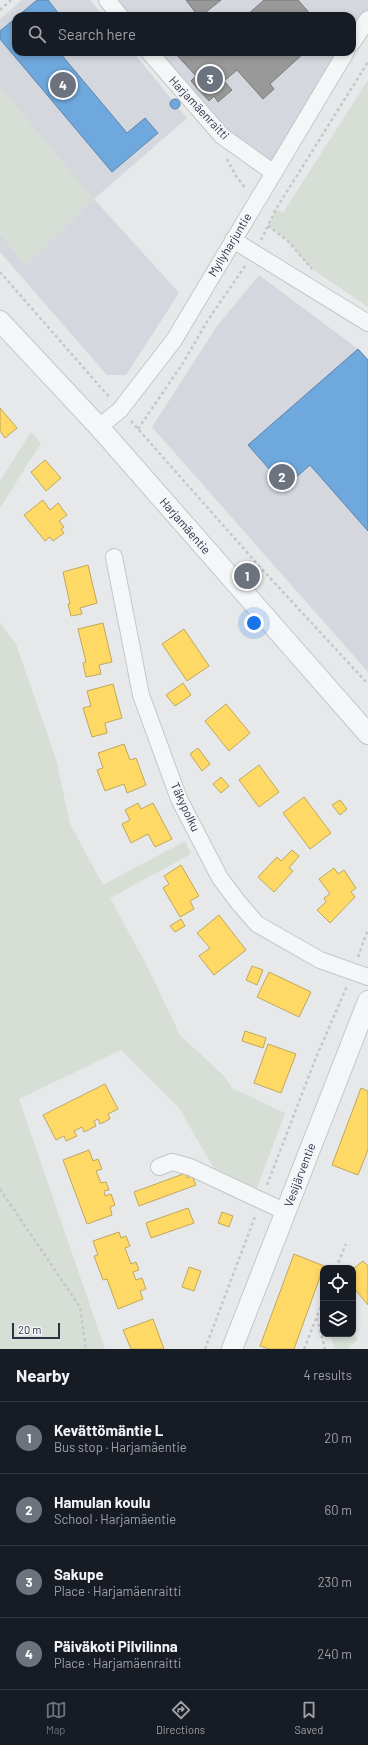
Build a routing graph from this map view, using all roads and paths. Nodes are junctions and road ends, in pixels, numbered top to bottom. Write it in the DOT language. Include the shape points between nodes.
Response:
graph roads {
  1 [pos="11,0"];
  2 [pos="107,0"];
  3 [pos="0,10"];
  4 [pos="117,12"];
  5 [pos="368,18"];
  6 [pos="356,36"];
  7 [pos="152,56"];
  8 [pos="344,56"];
  9 [pos="222,136"];
  10 [pos="274,173"];
  11 [pos="258,198"];
  12 [pos="276,209"];
  13 [pos="268,226"];
  14 [pos="233,240"];
  15 [pos="0,272"];
  16 [pos="317,273"];
  17 [pos="0,321"];
  18 [pos="368,323"];
  19 [pos="120,410"];
  20 [pos="99,427"];
  21 [pos="114,557"];
  22 [pos="259,566"];
  23 [pos="247,576"];
  24 [pos="368,684"];
  25 [pos="368,734"];
  26 [pos="368,929"];
  27 [pos="360,975"];
  28 [pos="368,1001"];
  29 [pos="159,1167"];
  30 [pos="0,1189"];
  31 [pos="262,1200"];
  32 [pos="286,1212"];
  33 [pos="346,1244"];
  34 [pos="337,1265"];
  35 [pos="320,1308"];
  36 [pos="316,1317"];
  37 [pos="86,1349"];
  38 [pos="205,1349"];
  39 [pos="232,1349"];
  40 [pos="304,1349"];
  41 [pos="325,1349"];
  1 -- 3 [label="path"];
  2 -- 4 [label="street"];
  5 -- 6 [label="street"];
  7 -- 9 [label="street, Harjamäenraitti"];
  8 -- 10 [label="street, Myllyharjuntie"];
  9 -- 10 [label="street, Harjamäenraitti"];
  9 -- 11 [label="path" via="227,159 236,176 248,191"];
  10 -- 11 [label="street, Myllyharjuntie"];
  11 -- 12 [label="path"];
  11 -- 14 [label="street, Myllyharjuntie"];
  13 -- 16 [label="path" via="286,240"];
  14 -- 18 [label="street"];
  14 -- 19 [label="street, Myllyharjuntie" via="174,340"];
  15 -- 19 [label="path"];
  17 -- 20 [label="street, Harjamäentie"];
  19 -- 20 [label="street, Myllyharjuntie"];
  19 -- 22 [label="path"];
  20 -- 25 [label="street, Harjamäentie"];
  21 -- 27 [label="street, Täkypolku" via="141,695 179,799 220,878 258,924 320,960"];
  22 -- 23 [label="path"];
  22 -- 24 [label="path"];
  26 -- 27 [label="path"];
  27 -- 31 [label="path" via="315,1060"];
  28 -- 32 [label="street, Vesijärventie"];
  29 -- 31 [label="street" via="172,1162 190,1167"];
  30 -- 37 [label="path" via="80,1308"];
  31 -- 32 [label="street"];
  31 -- 38 [label="path"];
  32 -- 39 [label="street, Vesijärventie"];
  33 -- 34 [label="path"];
  35 -- 36 [label="path"];
  36 -- 40 [label="path"];
  36 -- 41 [label="path"];
}
